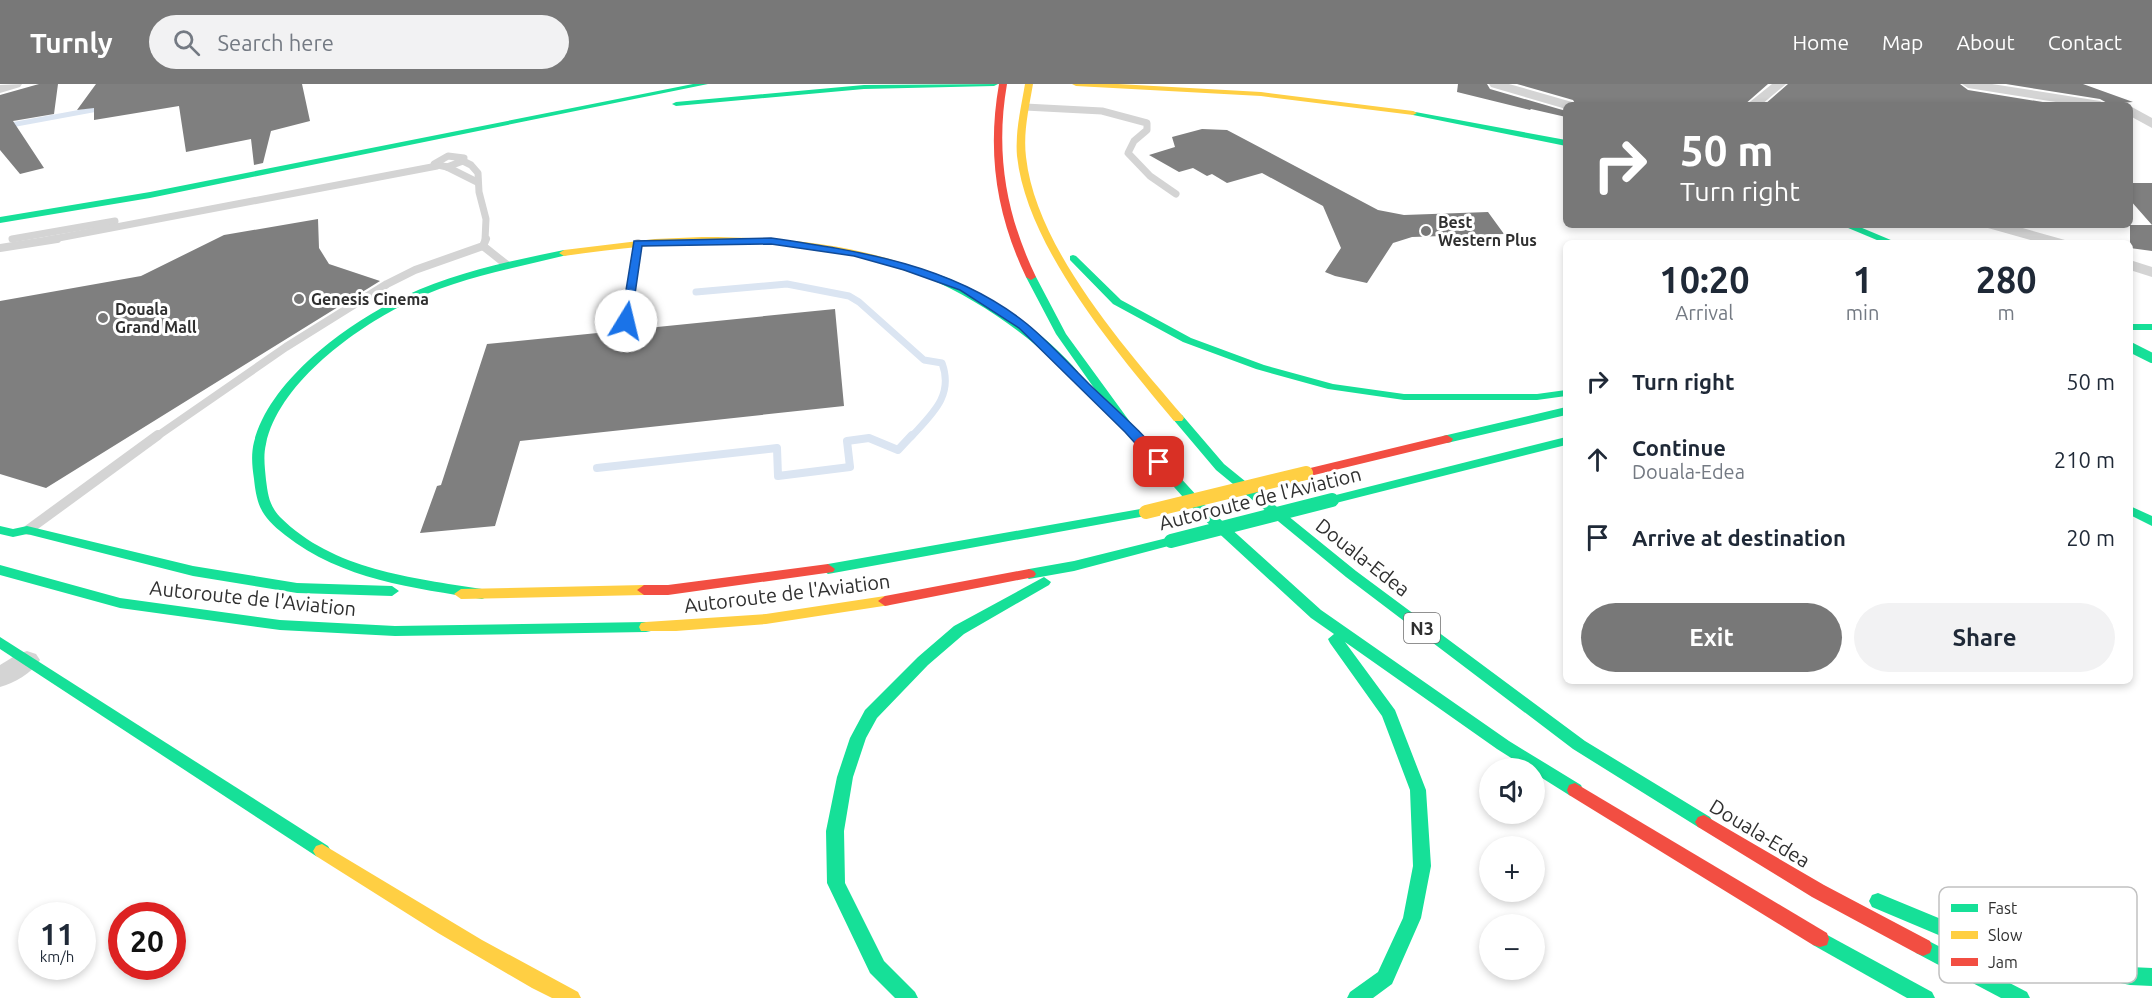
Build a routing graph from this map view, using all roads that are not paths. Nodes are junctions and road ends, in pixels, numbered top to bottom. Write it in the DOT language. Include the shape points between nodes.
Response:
graph roads {
  1 [pos="16,84"];
  2 [pos="704,84"];
  3 [pos="968,84"];
  4 [pos="994,84"];
  5 [pos="1004,84"];
  6 [pos="1029,84"];
  7 [pos="1076,84"];
  8 [pos="1495,84"];
  9 [pos="1780,84"];
  10 [pos="1968,84"];
  11 [pos="0,89"];
  12 [pos="1757,102"];
  13 [pos="2081,102"];
  14 [pos="1563,104"];
  15 [pos="1024,109"];
  16 [pos="2133,112"];
  17 [pos="2152,124"];
  18 [pos="1563,142"];
  19 [pos="411,143"];
  20 [pos="463,161"];
  21 [pos="436,163"];
  22 [pos="447,167"];
  23 [pos="477,182"];
  24 [pos="1176,194"];
  25 [pos="0,220"];
  26 [pos="142,220"];
  27 [pos="1854,228"];
  28 [pos="2005,228"];
  29 [pos="1885,240"];
  30 [pos="2048,240"];
  31 [pos="0,241"];
  32 [pos="638,243"];
  33 [pos="483,246"];
  34 [pos="0,248"];
  35 [pos="507,265"];
  36 [pos="2133,266"];
  37 [pos="2152,272"];
  38 [pos="626,321"];
  39 [pos="2133,327"];
  40 [pos="2152,327"];
  41 [pos="2133,347"];
  42 [pos="2152,347"];
  43 [pos="2133,348"];
  44 [pos="2152,358"];
  45 [pos="1563,393"];
  46 [pos="1563,412"];
  47 [pos="1130,429"];
  48 [pos="1563,442"];
  49 [pos="2133,512"];
  50 [pos="2152,522"];
  51 [pos="0,530"];
  52 [pos="27,531"];
  53 [pos="1074,566"];
  54 [pos="0,570"];
  55 [pos="482,594"];
  56 [pos="1316,614"];
  57 [pos="0,642"];
  58 [pos="27,660"];
  59 [pos="0,678"];
  60 [pos="1580,746"];
  61 [pos="1837,885"];
  62 [pos="1869,898"];
  63 [pos="1939,927"];
  64 [pos="1939,955"];
  65 [pos="2137,976"];
  66 [pos="2152,977"];
  67 [pos="1992,983"];
  68 [pos="571,998"];
  69 [pos="908,998"];
  70 [pos="1357,998"];
  71 [pos="1925,998"];
  72 [pos="2020,998"];
  1 -- 11 [label="street"];
  2 -- 19 [label="highway"];
  3 -- 4 [label="highway"];
  3 -- 19 [label="highway" via="864,87 712,99"];
  5 -- 47 [label="highway, N3" via="996,142 998,180 1016,243 1061,334"];
  6 -- 15 [label="highway, Douala-Edea / N3"];
  7 -- 18 [label="highway" via="1239,90 1367,104"];
  8 -- 14 [label="street"];
  9 -- 12 [label="street"];
  10 -- 13 [label="street"];
  15 -- 24 [label="lane" via="1107,110 1147,123 1147,130 1134,141 1128,153 1150,176"];
  15 -- 45 [label="highway" via="1035,177 1050,217 1074,259 1117,302 1187,340 1260,367 1332,387 1404,396 1537,397"];
  15 -- 60 [label="highway, Douala-Edea / N3" via="1024,170 1034,206 1060,264 1125,355 1220,466 1351,574"];
  16 -- 17 [label="street"];
  19 -- 25 [label="highway" via="150,195"];
  20 -- 21 [label="lane" via="460,156 443,157"];
  20 -- 22 [label="lane"];
  20 -- 23 [label="lane" via="477,173"];
  21 -- 22 [label="lane"];
  21 -- 26 [label="lane"];
  22 -- 23 [label="lane"];
  23 -- 33 [label="lane" via="488,237"];
  26 -- 31 [label="lane"];
  26 -- 34 [label="lane"];
  27 -- 29 [label="highway"];
  28 -- 30 [label="street"];
  32 -- 35 [label="highway" via="571,251"];
  32 -- 38 [label="lane"];
  32 -- 47 [label="highway" via="771,241 855,253 963,288 1022,326"];
  33 -- 35 [label="lane"];
  33 -- 52 [label="lane" via="406,275 296,341 118,463"];
  35 -- 55 [label="highway" via="405,300 344,336 297,380 265,422 256,458 263,505 296,537 349,566 405,581"];
  36 -- 37 [label="street"];
  39 -- 40 [label="highway"];
  41 -- 42 [label="highway"];
  43 -- 44 [label="highway, bridge"];
  46 -- 55 [label="highway, Autoroute de l'Aviation, bridge" via="1146,512 816,571 668,590"];
  47 -- 56 [label="highway, N3" via="1204,512"];
  48 -- 53 [label="highway, Autoroute de l'Aviation, bridge"];
  49 -- 50 [label="highway"];
  51 -- 52 [label="highway, Autoroute de l'Aviation"];
  52 -- 55 [label="highway, Autoroute de l'Aviation" via="193,570 297,588"];
  53 -- 54 [label="highway, Autoroute de l'Aviation" via="833,611 675,627 496,631 280,625 120,603"];
  53 -- 69 [label="highway" via="959,630 871,714 858,738 845,777 835,831 836,883 877,967"];
  56 -- 70 [label="highway" via="1389,714 1418,790 1422,866 1413,918 1385,978"];
  56 -- 71 [label="highway, N3" via="1503,745 1771,910"];
  57 -- 58 [label="highway"];
  58 -- 59 [label="street"];
  58 -- 68 [label="highway" via="382,890"];
  60 -- 61 [label="highway"];
  60 -- 64 [label="highway, Douala-Edea / N3" via="1818,891"];
  62 -- 63 [label="highway"];
  65 -- 66 [label="highway"];
  67 -- 72 [label="highway, Douala-Edea / N3"];
}
